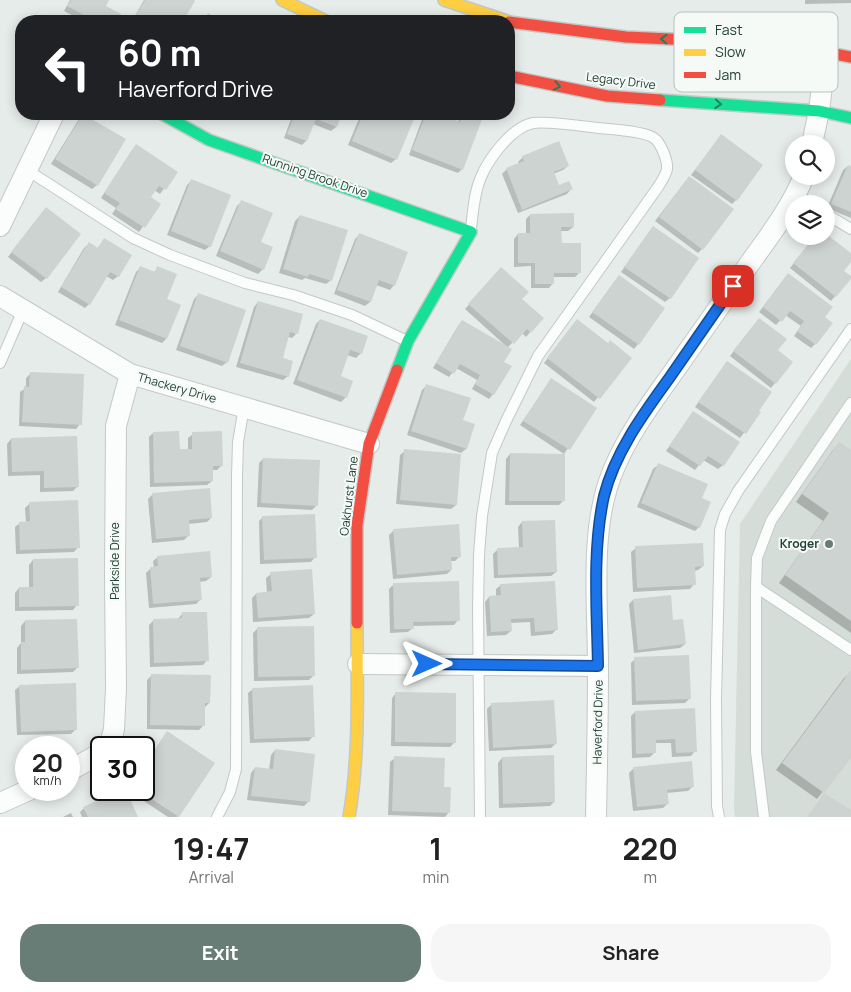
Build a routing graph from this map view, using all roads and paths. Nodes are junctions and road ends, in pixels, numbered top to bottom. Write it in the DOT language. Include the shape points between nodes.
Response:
graph roads {
  1 [pos="282,0"];
  2 [pos="444,0"];
  3 [pos="313,15"];
  4 [pos="490,15"];
  5 [pos="515,22"];
  6 [pos="674,40"];
  7 [pos="838,54"];
  8 [pos="851,57"];
  9 [pos="515,77"];
  10 [pos="821,92"];
  11 [pos="819,111"];
  12 [pos="851,118"];
  13 [pos="51,120"];
  14 [pos="173,120"];
  15 [pos="814,135"];
  16 [pos="27,170"];
  17 [pos="804,192"];
  18 [pos="835,219"];
  19 [pos="0,226"];
  20 [pos="851,229"];
  21 [pos="471,232"];
  22 [pos="0,296"];
  23 [pos="23,310"];
  24 [pos="851,329"];
  25 [pos="408,341"];
  26 [pos="0,363"];
  27 [pos="130,374"];
  28 [pos="851,403"];
  29 [pos="244,407"];
  30 [pos="369,444"];
  31 [pos="756,587"];
  32 [pos="851,650"];
  33 [pos="358,664"];
  34 [pos="479,664"];
  35 [pos="598,666"];
  36 [pos="112,736"];
  37 [pos="15,795"];
  38 [pos="0,801"];
  39 [pos="217,817"];
  40 [pos="349,817"];
  41 [pos="480,817"];
  42 [pos="596,817"];
  43 [pos="719,817"];
  44 [pos="764,817"];
  1 -- 3 [label="street"];
  2 -- 4 [label="street"];
  6 -- 5 [label="street, one-way" via="626,38"];
  7 -- 8 [label="street"];
  9 -- 11 [label="street, Legacy Drive, one-way" via="607,96"];
  10 -- 11 [label="street"];
  11 -- 12 [label="street, Legacy Drive"];
  11 -- 15 [label="street"];
  13 -- 16 [label="street"];
  14 -- 21 [label="street, Running Brook Drive" via="209,140"];
  16 -- 19 [label="street"];
  16 -- 25 [label="lane" via="133,238 170,255 245,283 352,315"];
  17 -- 35 [label="street, Haverford Drive" via="642,416 612,472 604,495 598,542"];
  18 -- 20 [label="lane"];
  21 -- 25 [label="street, Oakhurst Lane"];
  21 -- 34 [label="lane" via="481,176 508,138 521,128 533,124 566,124 634,132 654,138 664,154 667,169 658,187 538,356 492,453 479,555"];
  22 -- 23 [label="street, Thackery Drive"];
  23 -- 26 [label="lane"];
  23 -- 27 [label="street, Thackery Drive"];
  24 -- 43 [label="lane" via="738,491 720,530 716,700"];
  25 -- 30 [label="street, Oakhurst Lane"];
  27 -- 29 [label="street, Thackery Drive"];
  27 -- 36 [label="street, Parkside Drive" via="116,426 116,688"];
  28 -- 31 [label="lane" via="770,521 757,558"];
  29 -- 30 [label="street, Thackery Drive"];
  29 -- 39 [label="lane" via="237,451 236,769 230,792"];
  30 -- 33 [label="street, Oakhurst Lane" via="357,525"];
  31 -- 32 [label="lane"];
  31 -- 44 [label="lane" via="756,752"];
  33 -- 34 [label="street"];
  33 -- 40 [label="street, Oakhurst Lane" via="356,773"];
  34 -- 35 [label="street"];
  34 -- 41 [label="lane"];
  35 -- 42 [label="street, Haverford Drive"];
  37 -- 38 [label="street"];
}
